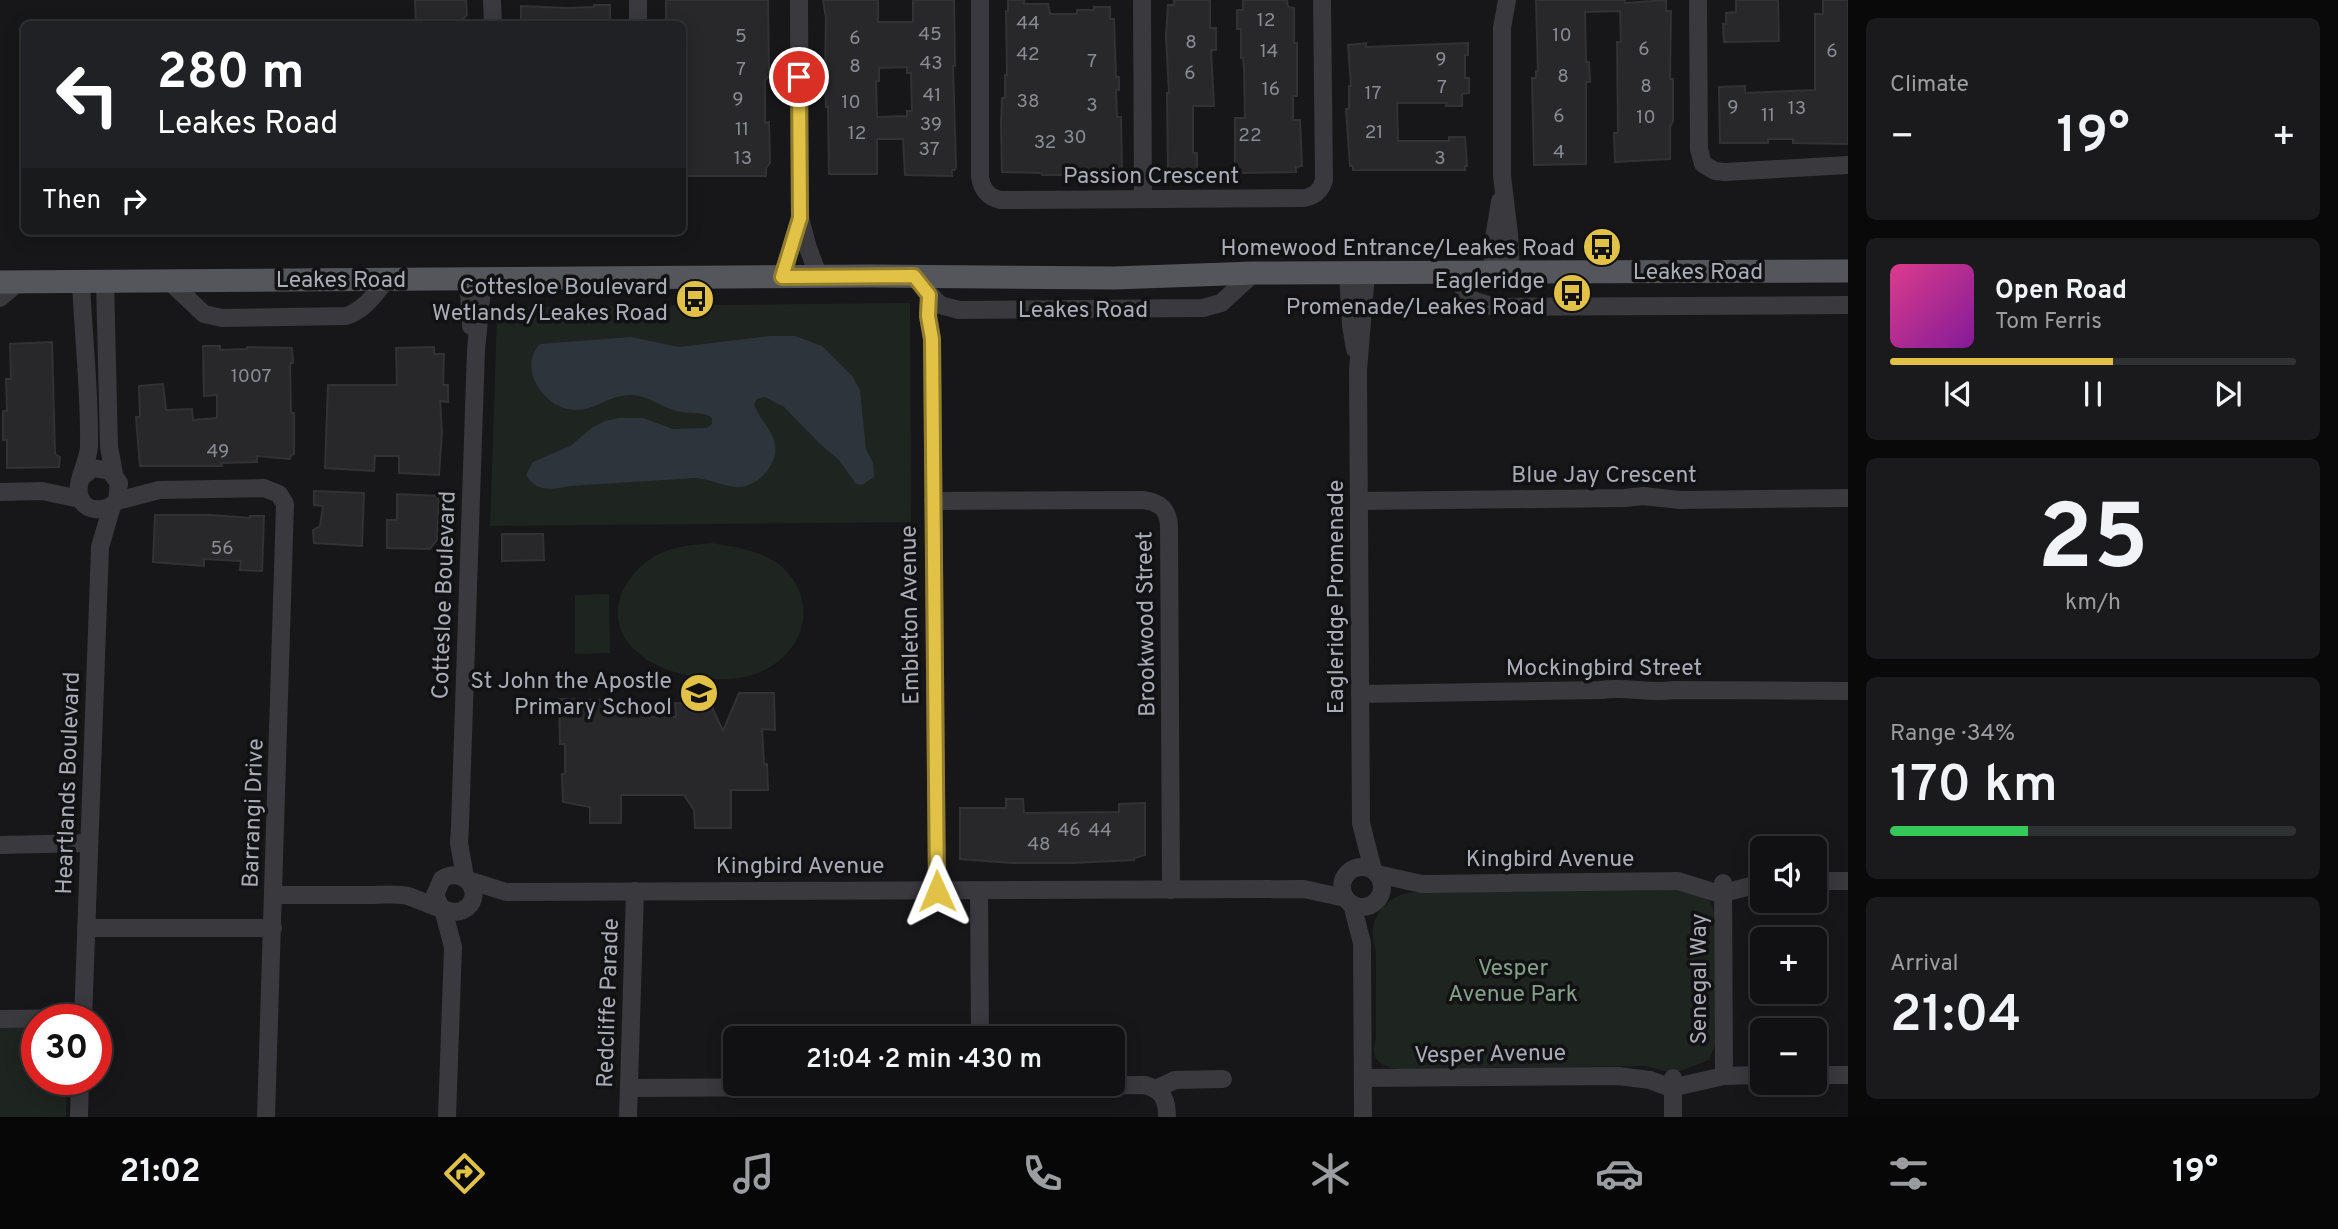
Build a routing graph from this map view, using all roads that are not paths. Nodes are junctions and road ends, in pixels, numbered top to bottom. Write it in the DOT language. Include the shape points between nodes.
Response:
graph roads {
  1 [pos="492,0"];
  2 [pos="638,0"];
  3 [pos="799,0"];
  4 [pos="980,0"];
  5 [pos="1142,0"];
  6 [pos="1322,0"];
  7 [pos="1507,0"];
  8 [pos="1698,0"];
  9 [pos="493,21"];
  10 [pos="638,21"];
  11 [pos="1848,164"];
  12 [pos="1143,199"];
  13 [pos="800,218"];
  14 [pos="1848,271"];
  15 [pos="1502,272"];
  16 [pos="1254,273"];
  17 [pos="1357,273"];
  18 [pos="1450,273"];
  19 [pos="914,276"];
  20 [pos="782,277"];
  21 [pos="819,277"];
  22 [pos="167,279"];
  23 [pos="475,279"];
  24 [pos="81,280"];
  25 [pos="106,280"];
  26 [pos="386,280"];
  27 [pos="10,282"];
  28 [pos="929,295"];
  29 [pos="0,298"];
  30 [pos="1848,305"];
  31 [pos="959,310"];
  32 [pos="932,339"];
  33 [pos="115,475"];
  34 [pos="82,477"];
  35 [pos="159,490"];
  36 [pos="42,491"];
  37 [pos="0,492"];
  38 [pos="1848,498"];
  39 [pos="933,501"];
  40 [pos="1360,501"];
  41 [pos="86,503"];
  42 [pos="114,503"];
  43 [pos="100,547"];
  44 [pos="1848,691"];
  45 [pos="1360,694"];
  46 [pos="1361,824"];
  47 [pos="89,843"];
  48 [pos="459,843"];
  49 [pos="0,845"];
  50 [pos="1375,872"];
  51 [pos="1346,874"];
  52 [pos="1750,877"];
  53 [pos="467,879"];
  54 [pos="440,881"];
  55 [pos="1827,881"];
  56 [pos="1848,881"];
  57 [pos="1422,884"];
  58 [pos="1750,885"];
  59 [pos="1304,889"];
  60 [pos="1723,889"];
  61 [pos="1171,890"];
  62 [pos="635,891"];
  63 [pos="937,891"];
  64 [pos="979,891"];
  65 [pos="506,892"];
  66 [pos="274,895"];
  67 [pos="404,895"];
  68 [pos="1377,899"];
  69 [pos="1348,901"];
  70 [pos="442,908"];
  71 [pos="466,909"];
  72 [pos="86,928"];
  73 [pos="273,928"];
  74 [pos="1362,943"];
  75 [pos="453,947"];
  76 [pos="83,1004"];
  77 [pos="0,1018"];
  78 [pos="21,1018"];
  79 [pos="980,1026"];
  80 [pos="1750,1075"];
  81 [pos="1827,1075"];
  82 [pos="1848,1075"];
  83 [pos="1724,1076"];
  84 [pos="1363,1078"];
  85 [pos="1223,1079"];
  86 [pos="1673,1083"];
  87 [pos="1125,1084"];
  88 [pos="723,1087"];
  89 [pos="629,1088"];
  90 [pos="1156,1089"];
  91 [pos="80,1095"];
  92 [pos="79,1117"];
  93 [pos="266,1117"];
  94 [pos="447,1117"];
  95 [pos="628,1117"];
  96 [pos="1167,1117"];
  97 [pos="1363,1117"];
  98 [pos="1673,1117"];
  1 -- 9 [label="street"];
  2 -- 10 [label="street"];
  3 -- 13 [label="street"];
  4 -- 12 [label="street, Passion Crescent" via="981,177 986,192 1000,200"];
  5 -- 12 [label="street"];
  6 -- 12 [label="street, Passion Crescent" via="1324,176 1320,190 1304,198"];
  7 -- 15 [label="street" via="1502,28 1503,190 1494,239"];
  8 -- 11 [label="street" via="1699,149 1703,164 1725,172"];
  13 -- 20 [label="street"];
  13 -- 21 [label="street"];
  14 -- 15 [label="main road, Leakes Road"];
  15 -- 18 [label="main road, Leakes Road"];
  16 -- 17 [label="main road, Leakes Road"];
  16 -- 19 [label="main road, Leakes Road" via="1115,278"];
  16 -- 31 [label="street, Leakes Road" via="1221,303 1203,308"];
  17 -- 18 [label="main road, Leakes Road"];
  17 -- 40 [label="street, Eagleridge Promenade" via="1351,326 1358,370"];
  18 -- 30 [label="street" via="1474,301 1495,307"];
  19 -- 21 [label="main road, Leakes Road"];
  19 -- 28 [label="street, Leakes Road"];
  20 -- 21 [label="main road, Leakes Road"];
  20 -- 23 [label="main road, Leakes Road"];
  22 -- 25 [label="main road, Leakes Road"];
  22 -- 26 [label="main road, Leakes Road"];
  22 -- 26 [label="street" via="204,314 222,318 346,316 366,305"];
  23 -- 26 [label="main road, Leakes Road"];
  23 -- 48 [label="street, Cottesloe Boulevard" via="469,313 476,350"];
  24 -- 25 [label="main road, Leakes Road"];
  24 -- 27 [label="main road, Leakes Road"];
  24 -- 34 [label="street" via="89,446"];
  25 -- 33 [label="street" via="109,447"];
  27 -- 29 [label="street, Leakes Road"];
  28 -- 31 [label="street, Leakes Road" via="940,305"];
  28 -- 32 [label="street, Embleton Avenue"];
  31 -- 32 [label="street" via="944,318"];
  32 -- 39 [label="street, Embleton Avenue"];
  33 -- 34 [label="street" via="98,468"];
  33 -- 35 [label="street"];
  33 -- 42 [label="street" via="120,487"];
  34 -- 36 [label="street"];
  34 -- 41 [label="street" via="78,488"];
  35 -- 42 [label="street"];
  35 -- 66 [label="street, Barrangi Drive" via="270,489 283,499"];
  36 -- 37 [label="street"];
  36 -- 41 [label="street"];
  38 -- 40 [label="street, Blue Jay Crescent"];
  39 -- 61 [label="street, Brookwood Street" via="1143,500 1166,511"];
  39 -- 63 [label="street, Embleton Avenue"];
  40 -- 45 [label="street, Eagleridge Promenade"];
  41 -- 42 [label="street" via="105,509"];
  41 -- 43 [label="street, Heartlands Boulevard"];
  42 -- 43 [label="street, Heartlands Boulevard"];
  43 -- 47 [label="street, Heartlands Boulevard"];
  44 -- 45 [label="street, Mockingbird Street" via="1658,692 1619,687"];
  45 -- 46 [label="street, Eagleridge Promenade"];
  46 -- 50 [label="street, Eagleridge Promenade"];
  46 -- 51 [label="street, Eagleridge Promenade"];
  47 -- 49 [label="street"];
  47 -- 72 [label="street, Heartlands Boulevard"];
  48 -- 53 [label="street, Cottesloe Boulevard"];
  48 -- 54 [label="street, Cottesloe Boulevard"];
  50 -- 51 [label="street" via="1357,867"];
  50 -- 57 [label="street, Kingbird Avenue"];
  50 -- 68 [label="street" via="1382,885"];
  51 -- 59 [label="street, Kingbird Avenue"];
  51 -- 69 [label="street" via="1341,887"];
  52 -- 60 [label="street, Kingbird Avenue"];
  53 -- 54 [label="street" via="453,875"];
  53 -- 65 [label="street, Kingbird Avenue"];
  53 -- 71 [label="street" via="473,897"];
  54 -- 67 [label="street"];
  54 -- 70 [label="street" via="435,895"];
  55 -- 56 [label="street"];
  57 -- 60 [label="street, Kingbird Avenue" via="1699,877"];
  57 -- 68 [label="street, Kingbird Avenue"];
  58 -- 60 [label="street, Kingbird Avenue"];
  59 -- 61 [label="street, Kingbird Avenue"];
  59 -- 69 [label="street, Kingbird Avenue"];
  60 -- 83 [label="street, Senegal Way"];
  61 -- 64 [label="street, Kingbird Avenue"];
  62 -- 63 [label="street, Kingbird Avenue"];
  62 -- 65 [label="street, Kingbird Avenue"];
  62 -- 89 [label="street, Redcliffe Parade"];
  63 -- 64 [label="street, Kingbird Avenue"];
  64 -- 79 [label="street"];
  65 -- 71 [label="street, Kingbird Avenue"];
  66 -- 67 [label="street"];
  66 -- 73 [label="street, Barrangi Drive"];
  67 -- 70 [label="street"];
  68 -- 69 [label="street" via="1364,907"];
  68 -- 74 [label="street"];
  69 -- 74 [label="street"];
  70 -- 71 [label="street" via="454,913"];
  70 -- 75 [label="street"];
  71 -- 75 [label="street"];
  72 -- 73 [label="street"];
  72 -- 76 [label="street, Heartlands Boulevard"];
  73 -- 93 [label="street, Barrangi Drive"];
  74 -- 84 [label="street"];
  75 -- 94 [label="street"];
  77 -- 78 [label="street"];
  80 -- 83 [label="street, Vesper Avenue"];
  81 -- 82 [label="street"];
  83 -- 86 [label="street, Vesper Avenue" via="1698,1071"];
  84 -- 86 [label="street, Vesper Avenue" via="1618,1076 1642,1071"];
  84 -- 97 [label="street"];
  85 -- 90 [label="street" via="1175,1080"];
  86 -- 98 [label="street"];
  87 -- 90 [label="street"];
  88 -- 89 [label="street"];
  89 -- 95 [label="street, Redcliffe Parade"];
  90 -- 96 [label="street" via="1167,1101"];
  91 -- 92 [label="street"];
}
